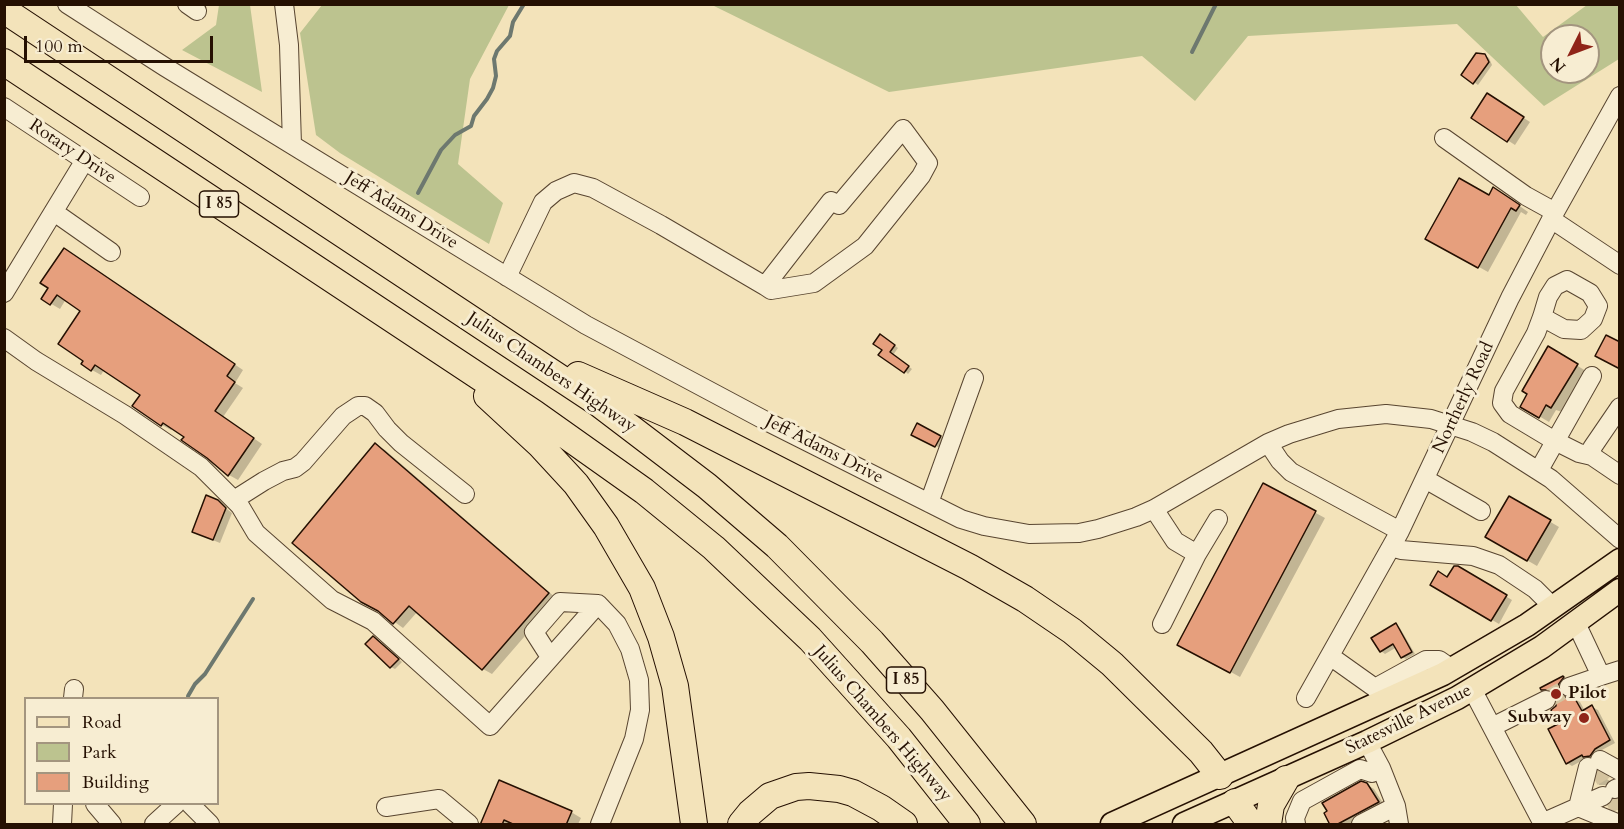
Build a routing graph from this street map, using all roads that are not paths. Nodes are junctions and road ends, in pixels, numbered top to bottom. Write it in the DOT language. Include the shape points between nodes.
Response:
graph roads {
  1 [pos="67,4"];
  2 [pos="284,4"];
  3 [pos="4,10"];
  4 [pos="4,62"];
  5 [pos="1620,96"];
  6 [pos="4,106"];
  7 [pos="1444,138"];
  8 [pos="292,145"];
  9 [pos="85,160"];
  10 [pos="140,197"];
  11 [pos="54,212"];
  12 [pos="1553,215"];
  13 [pos="111,252"];
  14 [pos="1620,265"];
  15 [pos="507,277"];
  16 [pos="765,286"];
  17 [pos="4,293"];
  18 [pos="1542,316"];
  19 [pos="4,339"];
  20 [pos="434,346"];
  21 [pos="517,349"];
  22 [pos="1592,376"];
  23 [pos="974,378"];
  24 [pos="1620,407"];
  25 [pos="1452,425"];
  26 [pos="1555,441"];
  27 [pos="1268,443"];
  28 [pos="1592,456"];
  29 [pos="1539,470"];
  30 [pos="1620,475"];
  31 [pos="1425,479"];
  32 [pos="465,494"];
  33 [pos="234,500"];
  34 [pos="929,503"];
  35 [pos="1154,509"];
  36 [pos="1481,511"];
  37 [pos="1218,519"];
  38 [pos="1400,531"];
  39 [pos="1620,539"];
  40 [pos="1390,547"];
  41 [pos="1197,554"];
  42 [pos="1620,560"];
  43 [pos="1620,590"];
  44 [pos="576,603"];
  45 [pos="598,604"];
  46 [pos="1554,608"];
  47 [pos="559,616"];
  48 [pos="1576,623"];
  49 [pos="1162,624"];
  50 [pos="1330,656"];
  51 [pos="550,657"];
  52 [pos="1620,670"];
  53 [pos="1601,676"];
  54 [pos="1569,687"];
  55 [pos="1472,689"];
  56 [pos="1380,694"];
  57 [pos="1306,698"];
  58 [pos="1546,700"];
  59 [pos="1492,727"];
  60 [pos="1367,742"];
  61 [pos="1381,768"];
  62 [pos="1220,776"];
  63 [pos="1286,779"];
  64 [pos="1610,787"];
  65 [pos="1235,802"];
  66 [pos="63,805"];
  67 [pos="175,805"];
  68 [pos="191,805"];
  69 [pos="1396,806"];
  70 [pos="386,807"];
  71 [pos="1578,807"];
  72 [pos="1543,824"];
  73 [pos="62,825"];
  74 [pos="154,825"];
  75 [pos="210,825"];
  76 [pos="469,825"];
  77 [pos="600,825"];
  78 [pos="694,825"];
  79 [pos="741,825"];
  80 [pos="904,825"];
  81 [pos="967,825"];
  82 [pos="1023,825"];
  83 [pos="1112,825"];
  84 [pos="1184,825"];
  85 [pos="1251,825"];
  86 [pos="1268,825"];
  87 [pos="1296,825"];
  88 [pos="1361,825"];
  89 [pos="1400,825"];
  1 -- 8 [label="street, Jeff Adams Drive"];
  2 -- 8 [label="street"];
  3 -- 21 [label="highway, Julius Chambers Highway / I 85"];
  4 -- 20 [label="highway, Julius Chambers Highway / I 85"];
  5 -- 12 [label="street, Northerly Road"];
  6 -- 9 [label="street, Rotary Drive"];
  7 -- 12 [label="street"];
  8 -- 15 [label="street, Jeff Adams Drive"];
  9 -- 10 [label="street, Rotary Drive"];
  9 -- 11 [label="street"];
  11 -- 13 [label="street"];
  11 -- 17 [label="street"];
  12 -- 14 [label="street"];
  12 -- 25 [label="street, Northerly Road"];
  15 -- 16 [label="street" via="543,202 574,183 593,188"];
  15 -- 34 [label="street, Jeff Adams Drive" via="630,350"];
  16 -- 16 [label="street" via="771,290 814,283 865,246 883,226 928,163 903,129 839,205 831,201"];
  18 -- 26 [label="street" via="1504,391 1502,403 1510,414"];
  19 -- 33 [label="street" via="201,467"];
  20 -- 78 [label="highway" via="558,464 631,566 653,612 671,669"];
  20 -- 81 [label="highway, Julius Chambers Highway / I 85" via="609,464 714,548 840,671"];
  21 -- 62 [label="highway" via="685,422 1025,599 1112,664"];
  21 -- 82 [label="highway, Julius Chambers Highway / I 85" via="671,457 777,546 888,659"];
  22 -- 26 [label="street"];
  23 -- 34 [label="street"];
  24 -- 28 [label="street" via="1592,448"];
  25 -- 27 [label="street, Jeff Adams Drive" via="1410,416 1362,416 1313,425"];
  25 -- 29 [label="street, Jeff Adams Drive" via="1493,442"];
  25 -- 31 [label="street, Northerly Road"];
  26 -- 28 [label="street"];
  26 -- 29 [label="street"];
  27 -- 35 [label="street, Jeff Adams Drive"];
  27 -- 38 [label="street" via="1291,472"];
  28 -- 30 [label="street"];
  29 -- 39 [label="street, Jeff Adams Drive"];
  31 -- 36 [label="street"];
  31 -- 38 [label="street, Northerly Road"];
  32 -- 33 [label="street" via="401,443 375,413 358,406 303,462"];
  33 -- 51 [label="street" via="256,533 332,600 373,621 490,726"];
  34 -- 35 [label="street, Jeff Adams Drive" via="973,522 1029,534 1079,533 1117,524"];
  35 -- 41 [label="street" via="1175,541"];
  37 -- 41 [label="street"];
  38 -- 40 [label="street, Northerly Road"];
  40 -- 46 [label="street" via="1473,556 1499,565 1535,589"];
  40 -- 50 [label="street, Northerly Road"];
  41 -- 49 [label="street"];
  42 -- 46 [label="main road, Statesville Avenue"];
  43 -- 48 [label="main road, Statesville Avenue"];
  44 -- 45 [label="street"];
  44 -- 47 [label="street"];
  44 -- 51 [label="street" via="560,602 534,632 542,636"];
  45 -- 51 [label="street"];
  45 -- 77 [label="street" via="617,624 630,649 639,680 640,710 634,739"];
  46 -- 56 [label="main road, Statesville Avenue" via="1452,669"];
  48 -- 53 [label="street"];
  48 -- 55 [label="main road, Statesville Avenue"];
  50 -- 56 [label="street"];
  50 -- 57 [label="street, Northerly Road"];
  52 -- 53 [label="street"];
  53 -- 54 [label="street"];
  55 -- 59 [label="street"];
  55 -- 60 [label="main road, Statesville Avenue"];
  56 -- 62 [label="main road, Statesville Avenue"];
  58 -- 59 [label="street"];
  59 -- 72 [label="street"];
  60 -- 61 [label="street"];
  60 -- 63 [label="main road, Statesville Avenue"];
  61 -- 69 [label="street"];
  61 -- 87 [label="street" via="1372,773 1360,768 1302,801 1294,818"];
  62 -- 65 [label="main road"];
  62 -- 83 [label="main road, Statesville Avenue"];
  63 -- 65 [label="main road, Statesville Avenue"];
  63 -- 86 [label="highway" via="1270,805"];
  64 -- 71 [label="street"];
  64 -- 71 [label="street"];
  64 -- 71 [label="street"];
  65 -- 84 [label="main road, Statesville Avenue"];
  65 -- 85 [label="highway"];
  66 -- 73 [label="street"];
  67 -- 74 [label="street"];
  68 -- 75 [label="street"];
  69 -- 88 [label="street"];
  69 -- 89 [label="street"];
  70 -- 76 [label="street" via="439,799"];
  71 -- 72 [label="street"];
  79 -- 80 [label="highway" via="770,796 809,786 853,793"];
}
